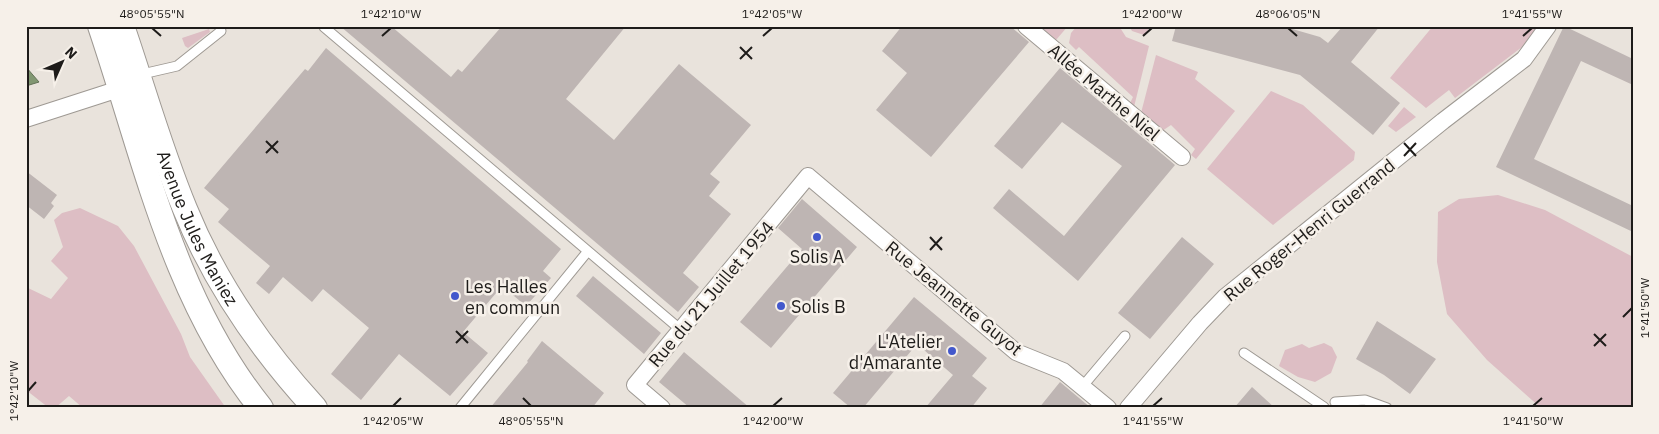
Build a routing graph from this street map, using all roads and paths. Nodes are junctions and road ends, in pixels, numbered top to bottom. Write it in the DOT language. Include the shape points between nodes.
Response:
graph roads {
  1 [pos="100,26"];
  2 [pos="122,26"];
  3 [pos="1026,26"];
  4 [pos="1548,26"];
  5 [pos="324,27"];
  6 [pos="221,32"];
  7 [pos="131,84"];
  8 [pos="26,118"];
  9 [pos="1182,158"];
  10 [pos="808,176"];
  11 [pos="588,251"];
  12 [pos="681,330"];
  13 [pos="1125,336"];
  14 [pos="1244,353"];
  15 [pos="1082,387"];
  16 [pos="1335,402"];
  17 [pos="1324,406"];
  18 [pos="262,408"];
  19 [pos="315,408"];
  20 [pos="460,408"];
  21 [pos="662,408"];
  22 [pos="1108,408"];
  23 [pos="1128,408"];
  24 [pos="1387,408"];
  1 -- 7 [label="main road, Avenue Jules Maniez"];
  2 -- 7 [label="main road, Avenue Jules Maniez"];
  3 -- 9 [label="street, Allée Marthe Niel"];
  4 -- 23 [label="street, Rue Roger-Henri Guerrand" via="1524,59 1442,121 1225,297"];
  5 -- 11 [label="lane"];
  6 -- 7 [label="lane" via="177,66"];
  7 -- 8 [label="street"];
  7 -- 18 [label="main road, Avenue Jules Maniez" via="176,256 226,359"];
  7 -- 19 [label="main road, Avenue Jules Maniez" via="215,272 258,340"];
  10 -- 12 [label="street, Rue du 21 Juillet 1954"];
  10 -- 15 [label="street, Rue Jeannette Guyot" via="1016,352 1062,371"];
  11 -- 12 [label="lane"];
  11 -- 20 [label="lane"];
  12 -- 21 [label="street, Rue du 21 Juillet 1954" via="635,385"];
  13 -- 15 [label="lane"];
  14 -- 17 [label="lane"];
  15 -- 22 [label="street, Rue Jeannette Guyot"];
  16 -- 24 [label="lane" via="1365,400"];
}
